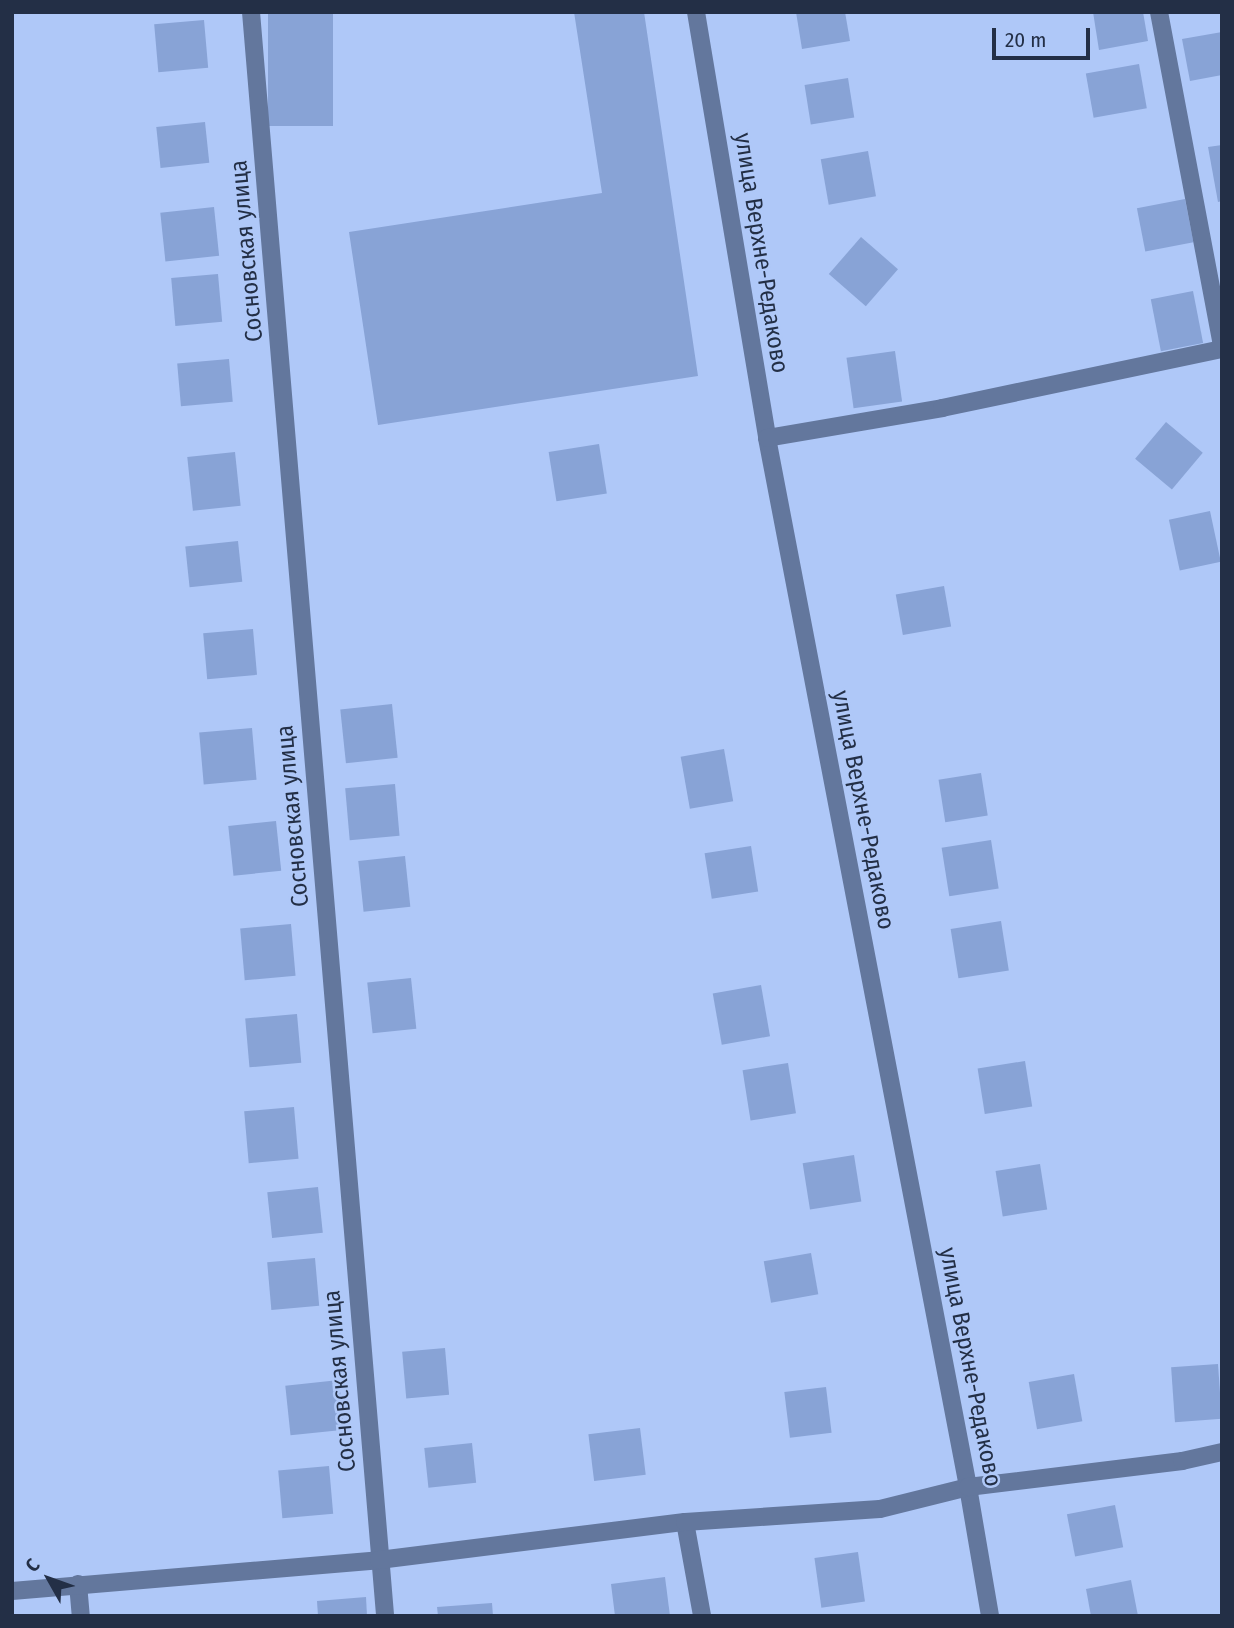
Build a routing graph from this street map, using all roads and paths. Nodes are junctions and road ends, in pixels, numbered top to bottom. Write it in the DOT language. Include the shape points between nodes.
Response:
graph roads {
  1 [pos="251,12"];
  2 [pos="696,12"];
  3 [pos="1159,12"];
  4 [pos="1222,348"];
  5 [pos="766,438"];
  6 [pos="1222,1452"];
  7 [pos="968,1487"];
  8 [pos="685,1522"];
  9 [pos="379,1560"];
  10 [pos="78,1584"];
  11 [pos="12,1591"];
  12 [pos="81,1616"];
  13 [pos="385,1616"];
  14 [pos="702,1616"];
  15 [pos="990,1616"];
  1 -- 9 [label="street, Сосновская улица"];
  2 -- 5 [label="street, улица Верхне-Редаково"];
  3 -- 4 [label="street"];
  4 -- 5 [label="street" via="942,408"];
  5 -- 7 [label="street, улица Верхне-Редаково"];
  6 -- 7 [label="street"];
  7 -- 8 [label="street" via="880,1509"];
  7 -- 15 [label="street, улица Верхне-Редаково"];
  8 -- 9 [label="street"];
  8 -- 14 [label="street"];
  9 -- 10 [label="street"];
  9 -- 13 [label="street, Сосновская улица"];
  10 -- 11 [label="street"];
  10 -- 12 [label="street"];
}
